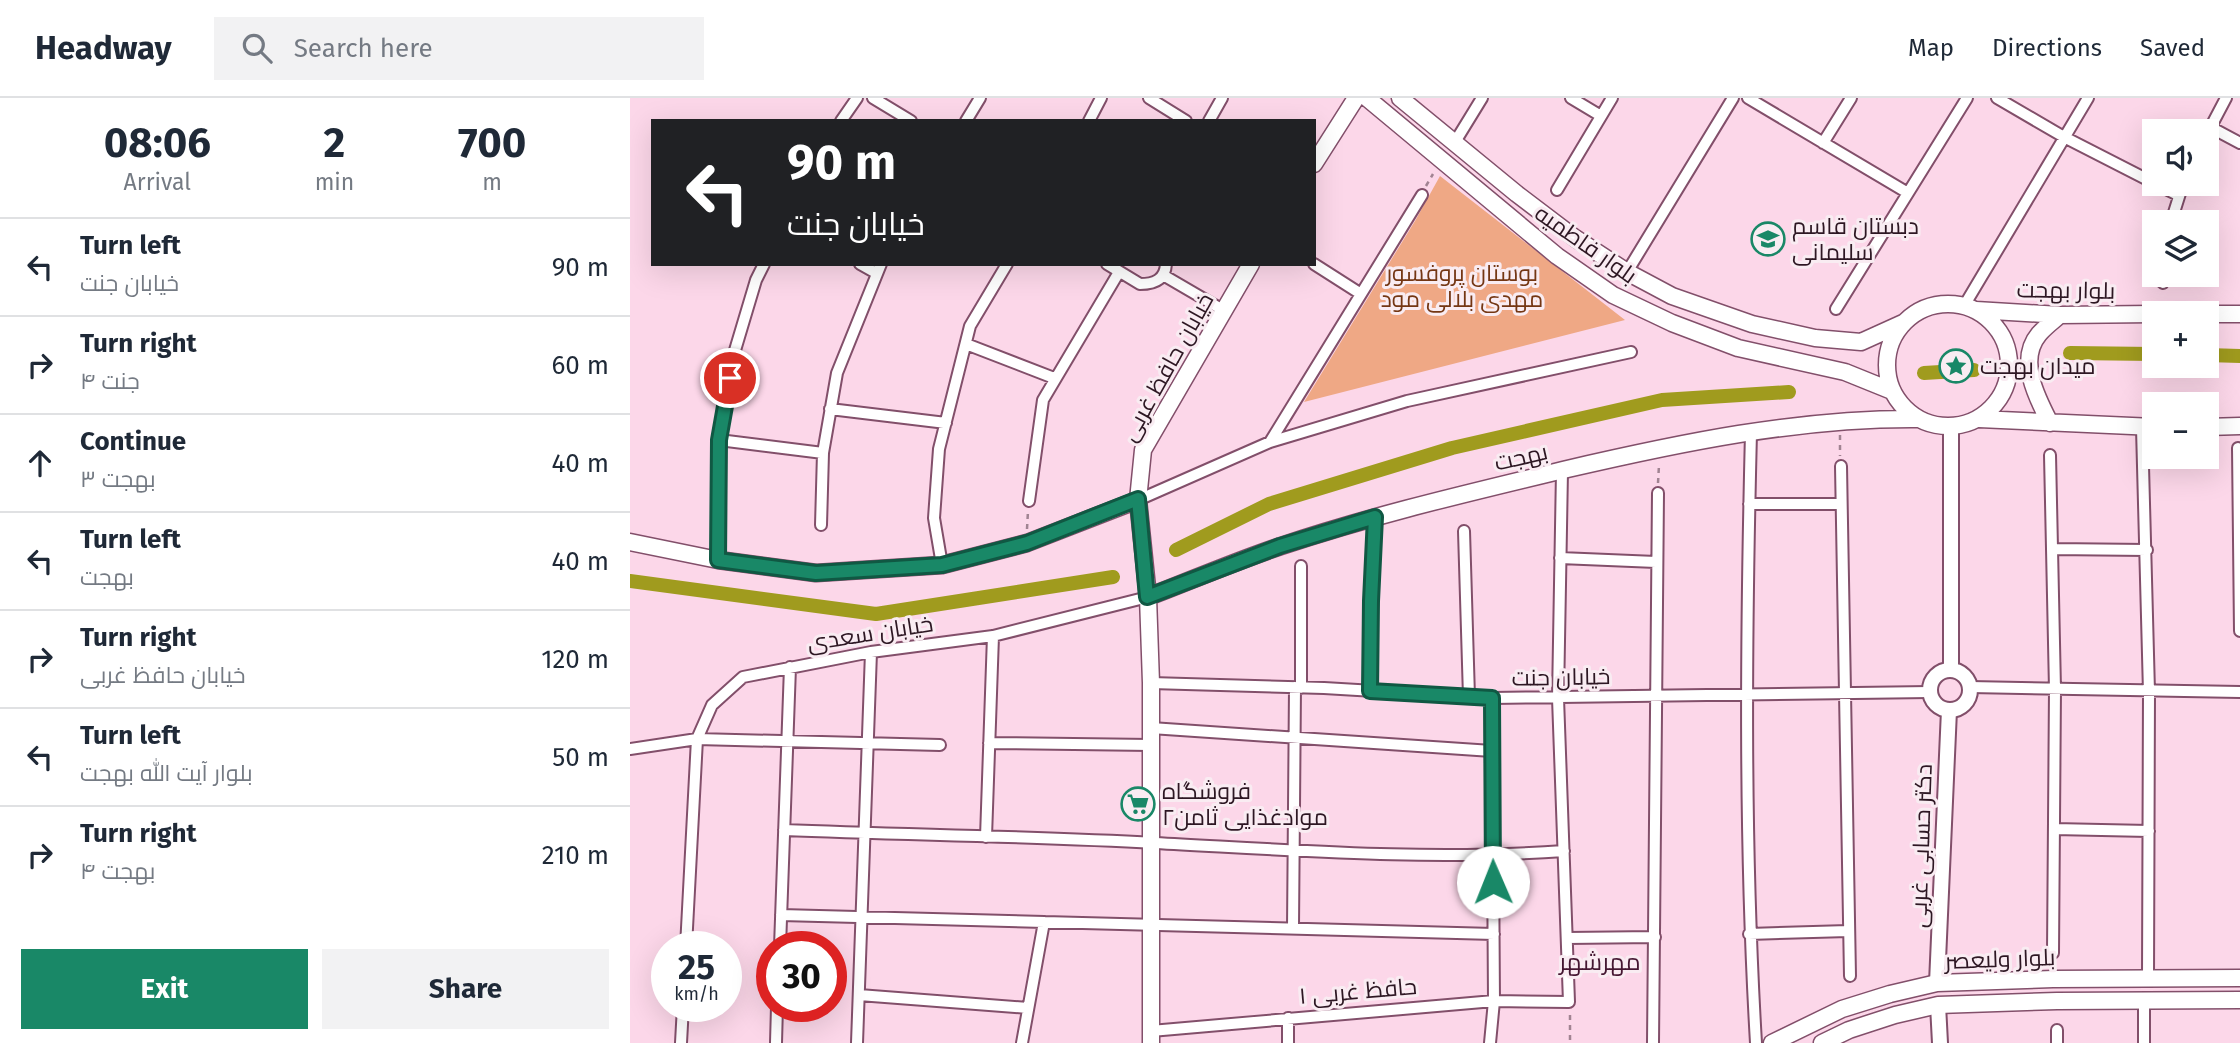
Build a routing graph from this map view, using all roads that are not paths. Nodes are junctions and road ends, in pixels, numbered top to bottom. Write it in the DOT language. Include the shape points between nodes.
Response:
graph roads {
  1 [pos="857,98"];
  2 [pos="873,98"];
  3 [pos="980,98"];
  4 [pos="1101,98"];
  5 [pos="1149,98"];
  6 [pos="1222,98"];
  7 [pos="1356,98"];
  8 [pos="1367,98"];
  9 [pos="1400,98"];
  10 [pos="1482,98"];
  11 [pos="1571,98"];
  12 [pos="1612,98"];
  13 [pos="1733,98"];
  14 [pos="1748,98"];
  15 [pos="1851,98"];
  16 [pos="1967,98"];
  17 [pos="1997,98"];
  18 [pos="2088,98"];
  19 [pos="2226,98"];
  20 [pos="1601,116"];
  21 [pos="842,119"];
  22 [pos="908,119"];
  23 [pos="967,119"];
  24 [pos="1090,119"];
  25 [pos="1183,119"];
  26 [pos="1210,119"];
  27 [pos="2214,119"];
  28 [pos="2219,134"];
  29 [pos="2064,137"];
  30 [pos="1455,142"];
  31 [pos="1823,143"];
  32 [pos="2240,143"];
  33 [pos="1316,161"];
  34 [pos="2142,176"];
  35 [pos="1557,190"];
  36 [pos="1908,193"];
  37 [pos="1422,195"];
  38 [pos="1316,265"];
  39 [pos="763,266"];
  40 [pos="1006,266"];
  41 [pos="1110,266"];
  42 [pos="1250,266"];
  43 [pos="878,269"];
  44 [pos="1165,270"];
  45 [pos="1119,272"];
  46 [pos="1627,272"];
  47 [pos="1361,294"];
  48 [pos="1970,308"];
  49 [pos="1836,309"];
  50 [pos="1223,310"];
  51 [pos="2142,314"];
  52 [pos="2219,314"];
  53 [pos="2240,314"];
  54 [pos="2060,315"];
  55 [pos="1903,323"];
  56 [pos="966,344"];
  57 [pos="1631,352"];
  58 [pos="1054,378"];
  59 [pos="1892,391"];
  60 [pos="830,409"];
  61 [pos="1918,419"];
  62 [pos="1979,419"];
  63 [pos="946,423"];
  64 [pos="2050,423"];
  65 [pos="2240,426"];
  66 [pos="1951,427"];
  67 [pos="2142,427"];
  68 [pos="2219,427"];
  69 [pos="1751,432"];
  70 [pos="719,440"];
  71 [pos="1270,442"];
  72 [pos="2238,448"];
  73 [pos="823,453"];
  74 [pos="2050,455"];
  75 [pos="1841,466"];
  76 [pos="2148,469"];
  77 [pos="1562,471"];
  78 [pos="1658,493"];
  79 [pos="1138,499"];
  80 [pos="1029,501"];
  81 [pos="1749,504"];
  82 [pos="1841,504"];
  83 [pos="1375,517"];
  84 [pos="821,525"];
  85 [pos="1464,531"];
  86 [pos="630,542"];
  87 [pos="2052,549"];
  88 [pos="2147,550"];
  89 [pos="2240,553"];
  90 [pos="1560,558"];
  91 [pos="718,560"];
  92 [pos="1656,562"];
  93 [pos="942,565"];
  94 [pos="1301,566"];
  95 [pos="1147,597"];
  96 [pos="2240,631"];
  97 [pos="993,636"];
  98 [pos="871,652"];
  99 [pos="790,667"];
  100 [pos="1951,670"];
  101 [pos="1151,683"];
  102 [pos="1298,687"];
  103 [pos="1970,687"];
  104 [pos="2055,690"];
  105 [pos="1370,691"];
  106 [pos="1930,692"];
  107 [pos="2149,692"];
  108 [pos="2240,692"];
  109 [pos="1748,695"];
  110 [pos="1845,695"];
  111 [pos="1469,697"];
  112 [pos="1655,697"];
  113 [pos="1492,698"];
  114 [pos="1558,698"];
  115 [pos="1949,710"];
  116 [pos="1151,728"];
  117 [pos="1294,738"];
  118 [pos="697,739"];
  119 [pos="787,741"];
  120 [pos="868,741"];
  121 [pos="989,743"];
  122 [pos="940,745"];
  123 [pos="1151,745"];
  124 [pos="630,749"];
  125 [pos="1492,751"];
  126 [pos="2054,829"];
  127 [pos="784,830"];
  128 [pos="2149,831"];
  129 [pos="865,833"];
  130 [pos="986,837"];
  131 [pos="1151,843"];
  132 [pos="1293,851"];
  133 [pos="1564,851"];
  134 [pos="1493,856"];
  135 [pos="781,915"];
  136 [pos="862,917"];
  137 [pos="1044,922"];
  138 [pos="1151,924"];
  139 [pos="1293,928"];
  140 [pos="687,931"];
  141 [pos="780,931"];
  142 [pos="1848,931"];
  143 [pos="1494,934"];
  144 [pos="1749,934"];
  145 [pos="1655,937"];
  146 [pos="1567,938"];
  147 [pos="2053,953"];
  148 [pos="1850,976"];
  149 [pos="2240,978"];
  150 [pos="2148,979"];
  151 [pos="2012,981"];
  152 [pos="1937,983"];
  153 [pos="1890,994"];
  154 [pos="859,995"];
  155 [pos="2144,1000"];
  156 [pos="2240,1000"];
  157 [pos="1494,1001"];
  158 [pos="2012,1003"];
  159 [pos="1938,1005"];
  160 [pos="1028,1008"];
  161 [pos="1895,1015"];
  162 [pos="1289,1018"];
  163 [pos="682,1022"];
  164 [pos="777,1022"];
  165 [pos="2057,1030"];
  166 [pos="1152,1037"];
  167 [pos="681,1043"];
  168 [pos="776,1043"];
  169 [pos="857,1043"];
  170 [pos="1022,1043"];
  171 [pos="1288,1043"];
  172 [pos="1490,1043"];
  173 [pos="1654,1043"];
  174 [pos="1756,1043"];
  175 [pos="1772,1043"];
  176 [pos="1822,1043"];
  177 [pos="1940,1043"];
  178 [pos="2057,1043"];
  179 [pos="2144,1043"];
  1 -- 21 [label="street"];
  2 -- 22 [label="street"];
  3 -- 23 [label="street"];
  4 -- 24 [label="street"];
  5 -- 25 [label="street"];
  6 -- 26 [label="street"];
  7 -- 33 [label="main road"];
  8 -- 59 [label="main road, بلوار فاطمیه" via="1557,256 1613,295 1738,348 1845,372"];
  9 -- 30 [label="main road, بلوار فاطمیه"];
  10 -- 30 [label="street"];
  11 -- 20 [label="street"];
  12 -- 20 [label="street"];
  13 -- 46 [label="street"];
  14 -- 31 [label="street"];
  15 -- 31 [label="street"];
  16 -- 36 [label="street"];
  17 -- 29 [label="street"];
  18 -- 29 [label="street"];
  19 -- 27 [label="street"];
  20 -- 35 [label="street"];
  28 -- 32 [label="street"];
  29 -- 34 [label="street"];
  29 -- 48 [label="street"];
  30 -- 46 [label="main road, بلوار فاطمیه" via="1575,238"];
  31 -- 36 [label="street"];
  36 -- 49 [label="street"];
  37 -- 47 [label="street"];
  38 -- 47 [label="street"];
  39 -- 70 [label="street" via="733,357"];
  40 -- 56 [label="street" via="970,326"];
  41 -- 45 [label="street"];
  42 -- 50 [label="main road, خیابان حافظ غربی"];
  43 -- 60 [label="street" via="837,373"];
  44 -- 45 [label="street" via="1150,284 1140,284"];
  44 -- 50 [label="street"];
  45 -- 58 [label="street"];
  46 -- 55 [label="main road, بلوار فاطمیه" via="1684,300 1752,324 1815,338 1861,342"];
  47 -- 71 [label="street"];
  48 -- 54 [label="main road, بلوار بهجت"];
  48 -- 55 [label="main road" via="1937,304"];
  48 -- 62 [label="main road" via="1997,326 2008,350 2009,376 1998,401"];
  50 -- 79 [label="main road, خیابان حافظ غربی" via="1143,450"];
  51 -- 54 [label="main road, بلوار بهجت"];
  52 -- 53 [label="main road"];
  54 -- 64 [label="main road" via="2038,336 2030,354 2035,393"];
  55 -- 59 [label="main road" via="1889,349"];
  56 -- 58 [label="street"];
  56 -- 63 [label="street"];
  57 -- 71 [label="street" via="1407,401"];
  58 -- 80 [label="street" via="1042,400"];
  59 -- 61 [label="main road" via="1903,408"];
  60 -- 63 [label="street"];
  60 -- 73 [label="street"];
  61 -- 66 [label="main road"];
  61 -- 69 [label="main road, بهجت" via="1840,421"];
  62 -- 64 [label="main road"];
  62 -- 66 [label="main road"];
  63 -- 93 [label="street" via="939,449 934,518"];
  64 -- 67 [label="main road"];
  65 -- 68 [label="main road"];
  66 -- 100 [label="street"];
  69 -- 77 [label="main road, بهجت" via="1660,447"];
  69 -- 81 [label="street"];
  70 -- 73 [label="street"];
  70 -- 91 [label="street"];
  71 -- 79 [label="street"];
  72 -- 89 [label="street"];
  73 -- 84 [label="street"];
  74 -- 87 [label="street"];
  75 -- 82 [label="street"];
  76 -- 88 [label="street"];
  77 -- 83 [label="main road, بهجت"];
  77 -- 90 [label="street"];
  78 -- 92 [label="street"];
  79 -- 93 [label="main road" via="1027,543"];
  79 -- 95 [label="main road, خیابان حافظ غربی"];
  81 -- 82 [label="street"];
  81 -- 109 [label="street"];
  82 -- 110 [label="street"];
  83 -- 95 [label="main road, بهجت" via="1280,546"];
  83 -- 105 [label="street"];
  85 -- 111 [label="street"];
  86 -- 91 [label="main road"];
  87 -- 88 [label="street"];
  87 -- 104 [label="street"];
  88 -- 107 [label="street"];
  89 -- 96 [label="street"];
  90 -- 92 [label="street"];
  90 -- 114 [label="street"];
  91 -- 93 [label="main road" via="816,573"];
  92 -- 112 [label="street"];
  94 -- 102 [label="street"];
  95 -- 97 [label="street, خیابان سعدی"];
  95 -- 101 [label="main road, خیابان حافظ غربی"];
  97 -- 98 [label="street, خیابان سعدی"];
  97 -- 121 [label="street"];
  98 -- 99 [label="street, خیابان سعدی"];
  98 -- 120 [label="street"];
  99 -- 118 [label="street, خیابان سعدی" via="743,677 712,705"];
  99 -- 119 [label="street"];
  100 -- 103 [label="street" via="1961,673"];
  100 -- 106 [label="street" via="1938,674"];
  101 -- 102 [label="street, خیابان جنت"];
  101 -- 116 [label="main road, خیابان حافظ غربی"];
  102 -- 105 [label="street, خیابان جنت"];
  102 -- 117 [label="street"];
  103 -- 104 [label="street"];
  103 -- 115 [label="street" via="1967,701"];
  104 -- 107 [label="street"];
  104 -- 126 [label="street"];
  105 -- 111 [label="street, خیابان جنت"];
  106 -- 110 [label="street, خیابان جنت"];
  106 -- 115 [label="street" via="1938,707"];
  107 -- 108 [label="street"];
  107 -- 128 [label="street"];
  109 -- 110 [label="street, خیابان جنت"];
  109 -- 112 [label="street, خیابان جنت"];
  109 -- 144 [label="street"];
  110 -- 142 [label="street"];
  111 -- 113 [label="street, خیابان جنت"];
  112 -- 114 [label="street, خیابان جنت"];
  112 -- 145 [label="street"];
  113 -- 114 [label="street, خیابان جنت"];
  113 -- 125 [label="street"];
  114 -- 133 [label="street"];
  115 -- 152 [label="street, دکتر حسابی غربی"];
  116 -- 117 [label="street"];
  116 -- 123 [label="main road, خیابان حافظ غربی"];
  117 -- 125 [label="street"];
  117 -- 132 [label="street"];
  118 -- 119 [label="street"];
  118 -- 124 [label="street"];
  118 -- 140 [label="street"];
  119 -- 120 [label="street"];
  119 -- 127 [label="street"];
  120 -- 122 [label="street"];
  120 -- 129 [label="street"];
  121 -- 123 [label="street"];
  121 -- 130 [label="street"];
  123 -- 131 [label="main road, خیابان حافظ غربی"];
  125 -- 134 [label="street"];
  126 -- 128 [label="street"];
  126 -- 147 [label="street"];
  127 -- 129 [label="street"];
  127 -- 135 [label="street"];
  128 -- 150 [label="street"];
  129 -- 130 [label="street"];
  129 -- 136 [label="street"];
  130 -- 131 [label="street"];
  131 -- 132 [label="street"];
  131 -- 138 [label="main road, خیابان حافظ غربی"];
  132 -- 134 [label="street"];
  132 -- 139 [label="street"];
  133 -- 134 [label="street"];
  133 -- 146 [label="street"];
  134 -- 143 [label="street"];
  135 -- 136 [label="street"];
  135 -- 141 [label="street"];
  136 -- 137 [label="street"];
  136 -- 154 [label="street"];
  137 -- 138 [label="street"];
  137 -- 160 [label="street"];
  138 -- 139 [label="street"];
  138 -- 166 [label="main road, خیابان حافظ غربی"];
  139 -- 143 [label="street"];
  142 -- 144 [label="street"];
  142 -- 148 [label="street"];
  143 -- 157 [label="street"];
  144 -- 174 [label="street"];
  145 -- 146 [label="street"];
  145 -- 173 [label="street"];
  146 -- 157 [label="street, حافظ غربی ۱" via="1569,1002"];
  149 -- 150 [label="main road, بلوار ولیعصر"];
  150 -- 151 [label="main road, بلوار ولیعصر"];
  151 -- 152 [label="main road, بلوار ولیعصر"];
  151 -- 158 [label="main road" via="2002,994"];
  152 -- 153 [label="main road, بلوار ولیعصر"];
  152 -- 159 [label="main road"];
  153 -- 161 [label="main road" via="1898,1002"];
  153 -- 175 [label="main road, بلوار ولیعصر" via="1842,1009"];
  154 -- 160 [label="street"];
  154 -- 169 [label="street"];
  155 -- 156 [label="main road, بلوار ولیعصر"];
  155 -- 158 [label="main road, بلوار ولیعصر"];
  155 -- 179 [label="street"];
  157 -- 162 [label="street, حافظ غربی ۱"];
  157 -- 172 [label="street"];
  158 -- 159 [label="main road, بلوار ولیعصر"];
  159 -- 161 [label="main road, بلوار ولیعصر"];
  159 -- 177 [label="street"];
  160 -- 170 [label="street"];
  161 -- 176 [label="main road, بلوار ولیعصر"];
  162 -- 166 [label="street, حافظ غربی ۱"];
  162 -- 171 [label="street"];
  163 -- 167 [label="street"];
  164 -- 168 [label="street"];
  165 -- 178 [label="street"];
}
